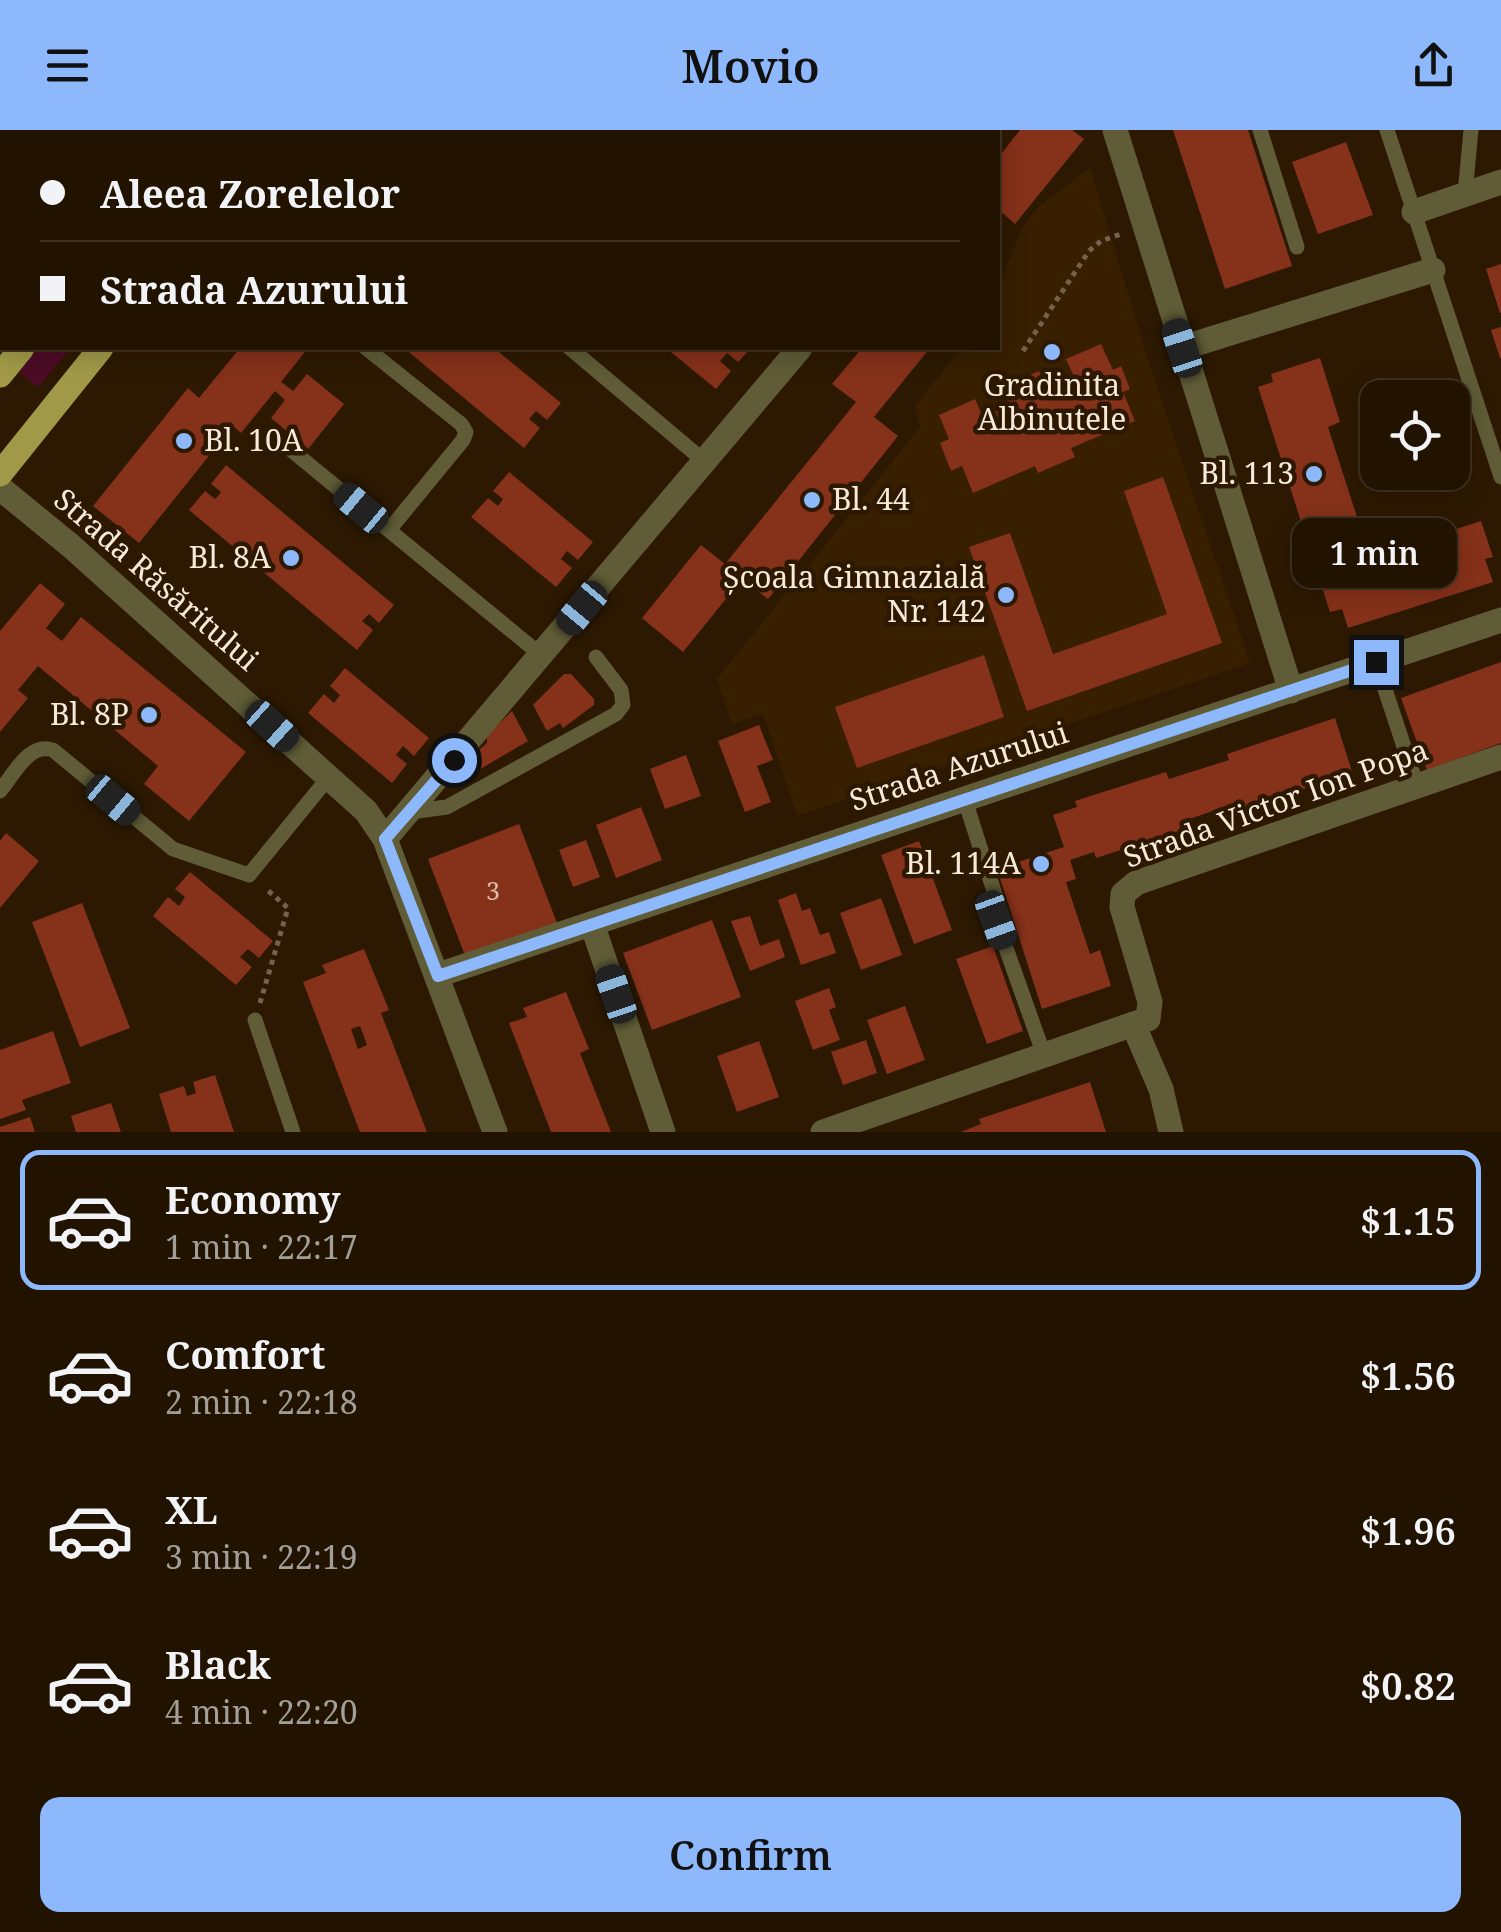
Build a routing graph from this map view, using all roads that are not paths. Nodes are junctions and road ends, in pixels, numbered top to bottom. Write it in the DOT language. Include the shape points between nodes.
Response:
graph roads {
  1 [pos="1115,130"];
  2 [pos="1260,130"];
  3 [pos="1387,130"];
  4 [pos="1470,130"];
  5 [pos="1501,182"];
  6 [pos="1466,194"];
  7 [pos="1414,212"];
  8 [pos="1296,247"];
  9 [pos="1433,270"];
  10 [pos="1182,348"];
  11 [pos="20,350"];
  12 [pos="99,350"];
  13 [pos="369,350"];
  14 [pos="572,350"];
  15 [pos="798,350"];
  16 [pos="0,374"];
  17 [pos="279,440"];
  18 [pos="704,461"];
  19 [pos="0,474"];
  20 [pos="1501,477"];
  21 [pos="0,488"];
  22 [pos="389,530"];
  23 [pos="1501,620"];
  24 [pos="541,655"];
  25 [pos="596,657"];
  26 [pos="1376,662"];
  27 [pos="1291,690"];
  28 [pos="1501,757"];
  29 [pos="329,777"];
  30 [pos="1418,786"];
  31 [pos="0,790"];
  32 [pos="964,800"];
  33 [pos="410,812"];
  34 [pos="385,839"];
  35 [pos="592,924"];
  36 [pos="438,976"];
  37 [pos="255,1020"];
  38 [pos="1133,1024"];
  39 [pos="1044,1055"];
  40 [pos="293,1132"];
  41 [pos="495,1132"];
  42 [pos="663,1132"];
  43 [pos="823,1132"];
  44 [pos="1171,1132"];
  1 -- 10 [label="street"];
  2 -- 8 [label="lane"];
  3 -- 7 [label="lane"];
  4 -- 6 [label="lane"];
  5 -- 6 [label="street"];
  6 -- 7 [label="street"];
  7 -- 9 [label="lane"];
  9 -- 10 [label="street"];
  9 -- 20 [label="lane"];
  10 -- 27 [label="street"];
  11 -- 16 [label="main road"];
  12 -- 19 [label="main road"];
  13 -- 22 [label="lane" via="466,432"];
  14 -- 18 [label="lane"];
  15 -- 18 [label="street"];
  17 -- 22 [label="lane"];
  18 -- 24 [label="street"];
  21 -- 29 [label="street, Strada Răsăritului"];
  22 -- 24 [label="lane"];
  23 -- 26 [label="street, Strada Azurului"];
  24 -- 33 [label="street"];
  25 -- 33 [label="lane" via="621,690 623,705 616,714 447,807"];
  26 -- 27 [label="street, Strada Azurului"];
  26 -- 30 [label="lane"];
  27 -- 32 [label="street, Strada Azurului"];
  28 -- 30 [label="street, Strada Victor Ion Popa"];
  29 -- 31 [label="lane" via="248,875 173,849 53,750 34,750"];
  29 -- 34 [label="street, Strada Răsăritului"];
  30 -- 38 [label="street, Strada Victor Ion Popa" via="1136,883 1123,894 1122,907 1150,1002 1148,1019"];
  32 -- 35 [label="street, Strada Azurului"];
  32 -- 39 [label="lane" via="998,904 996,920"];
  33 -- 34 [label="street"];
  34 -- 36 [label="street, Strada Răsăritului"];
  35 -- 36 [label="street, Strada Azurului"];
  35 -- 42 [label="street"];
  36 -- 41 [label="street, Strada Răsăritului"];
  37 -- 40 [label="lane"];
  38 -- 39 [label="street"];
  38 -- 44 [label="street" via="1162,1088"];
  39 -- 43 [label="street"];
}
